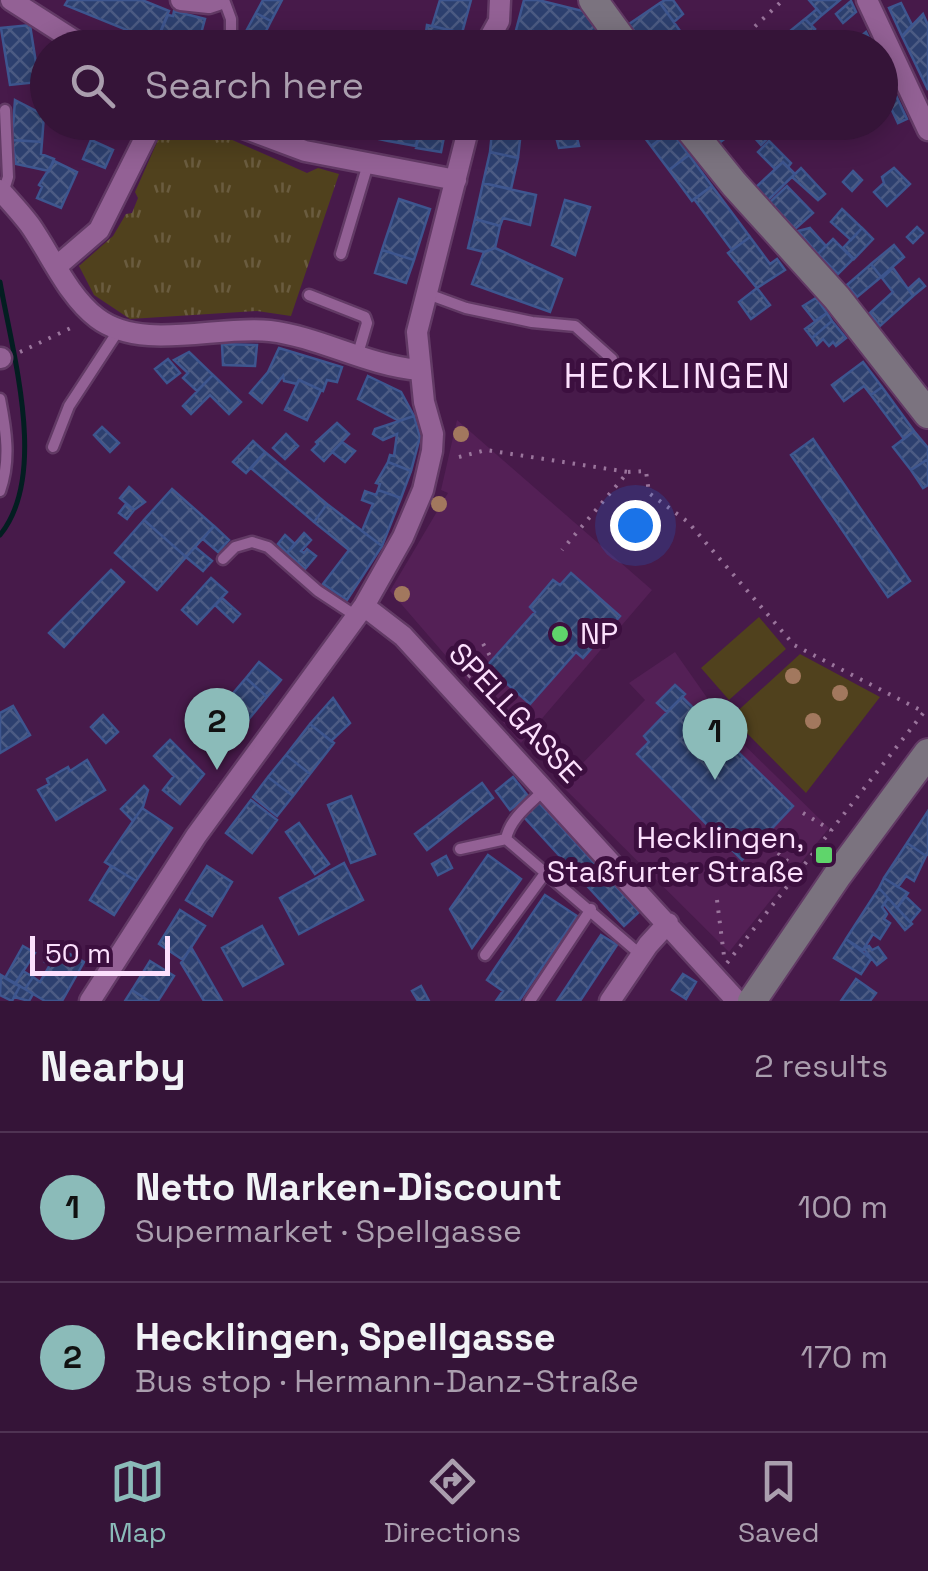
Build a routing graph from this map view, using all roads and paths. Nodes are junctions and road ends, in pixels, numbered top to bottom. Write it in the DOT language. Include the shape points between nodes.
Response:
graph roads {
  1 [pos="12,0"];
  2 [pos="181,0"];
  3 [pos="221,0"];
  4 [pos="500,0"];
  5 [pos="593,0"];
  6 [pos="783,0"];
  7 [pos="867,0"];
  8 [pos="58,30"];
  9 [pos="230,30"];
  10 [pos="494,30"];
  11 [pos="615,30"];
  12 [pos="751,30"];
  13 [pos="881,30"];
  14 [pos="898,66"];
  15 [pos="5,110"];
  16 [pos="928,130"];
  17 [pos="143,140"];
  18 [pos="276,140"];
  19 [pos="466,140"];
  20 [pos="700,140"];
  21 [pos="369,162"];
  22 [pos="456,180"];
  23 [pos="1,191"];
  24 [pos="341,254"];
  25 [pos="56,266"];
  26 [pos="425,293"];
  27 [pos="309,295"];
  28 [pos="94,316"];
  29 [pos="118,332"];
  30 [pos="27,350"];
  31 [pos="356,358"];
  32 [pos="612,359"];
  33 [pos="419,370"];
  34 [pos="0,399"];
  35 [pos="928,414"];
  36 [pos="54,447"];
  37 [pos="459,457"];
  38 [pos="628,472"];
  39 [pos="0,491"];
  40 [pos="562,550"];
  41 [pos="224,559"];
  42 [pos="360,611"];
  43 [pos="482,640"];
  44 [pos="454,691"];
  45 [pos="926,709"];
  46 [pos="928,752"];
  47 [pos="545,789"];
  48 [pos="803,812"];
  49 [pos="842,816"];
  50 [pos="851,824"];
  51 [pos="831,830"];
  52 [pos="506,839"];
  53 [pos="770,846"];
  54 [pos="460,849"];
  55 [pos="546,872"];
  56 [pos="798,873"];
  57 [pos="810,880"];
  58 [pos="717,900"];
  59 [pos="590,909"];
  60 [pos="668,924"];
  61 [pos="485,955"];
  62 [pos="640,955"];
  63 [pos="90,1001"];
  64 [pos="530,1001"];
  65 [pos="610,1001"];
  66 [pos="737,1001"];
  67 [pos="752,1001"];
  1 -- 8 [label="street"];
  2 -- 3 [label="street"];
  3 -- 9 [label="lane"];
  4 -- 10 [label="street"];
  5 -- 11 [label="main road"];
  6 -- 12 [label="path"];
  7 -- 13 [label="street"];
  14 -- 16 [label="street"];
  15 -- 23 [label="lane" via="8,177"];
  17 -- 25 [label="street" via="99,230"];
  18 -- 21 [label="street"];
  19 -- 22 [label="street"];
  20 -- 35 [label="main road"];
  21 -- 22 [label="street"];
  21 -- 24 [label="lane"];
  22 -- 26 [label="street"];
  23 -- 25 [label="street"];
  25 -- 28 [label="street"];
  26 -- 32 [label="lane" via="466,308 574,326"];
  26 -- 33 [label="street"];
  27 -- 31 [label="lane" via="365,317"];
  28 -- 29 [label="street"];
  28 -- 30 [label="path"];
  29 -- 31 [label="street" via="242,328"];
  29 -- 36 [label="lane" via="69,406"];
  31 -- 33 [label="street"];
  33 -- 42 [label="street" via="432,434 426,477 403,537"];
  34 -- 39 [label="lane" via="7,440"];
  37 -- 38 [label="path" via="486,450"];
  38 -- 40 [label="path"];
  38 -- 45 [label="path" via="646,471 649,493 688,522 794,645"];
  41 -- 42 [label="lane" via="235,546 268,547 318,591"];
  42 -- 44 [label="street, SPELLGASSE" via="403,636"];
  42 -- 63 [label="street" via="196,836"];
  43 -- 44 [label="path" via="490,656"];
  44 -- 47 [label="street, SPELLGASSE"];
  45 -- 49 [label="path"];
  46 -- 67 [label="main road"];
  47 -- 52 [label="lane" via="516,818"];
  47 -- 60 [label="street, SPELLGASSE"];
  48 -- 51 [label="path"];
  49 -- 50 [label="path"];
  49 -- 51 [label="path"];
  51 -- 56 [label="path"];
  52 -- 54 [label="lane"];
  52 -- 55 [label="lane"];
  53 -- 56 [label="path"];
  55 -- 59 [label="lane"];
  55 -- 61 [label="lane"];
  56 -- 57 [label="path"];
  56 -- 58 [label="path" via="724,966"];
  59 -- 62 [label="lane"];
  59 -- 64 [label="lane"];
  60 -- 62 [label="street"];
  60 -- 66 [label="street, SPELLGASSE"];
  62 -- 65 [label="street"];
}
